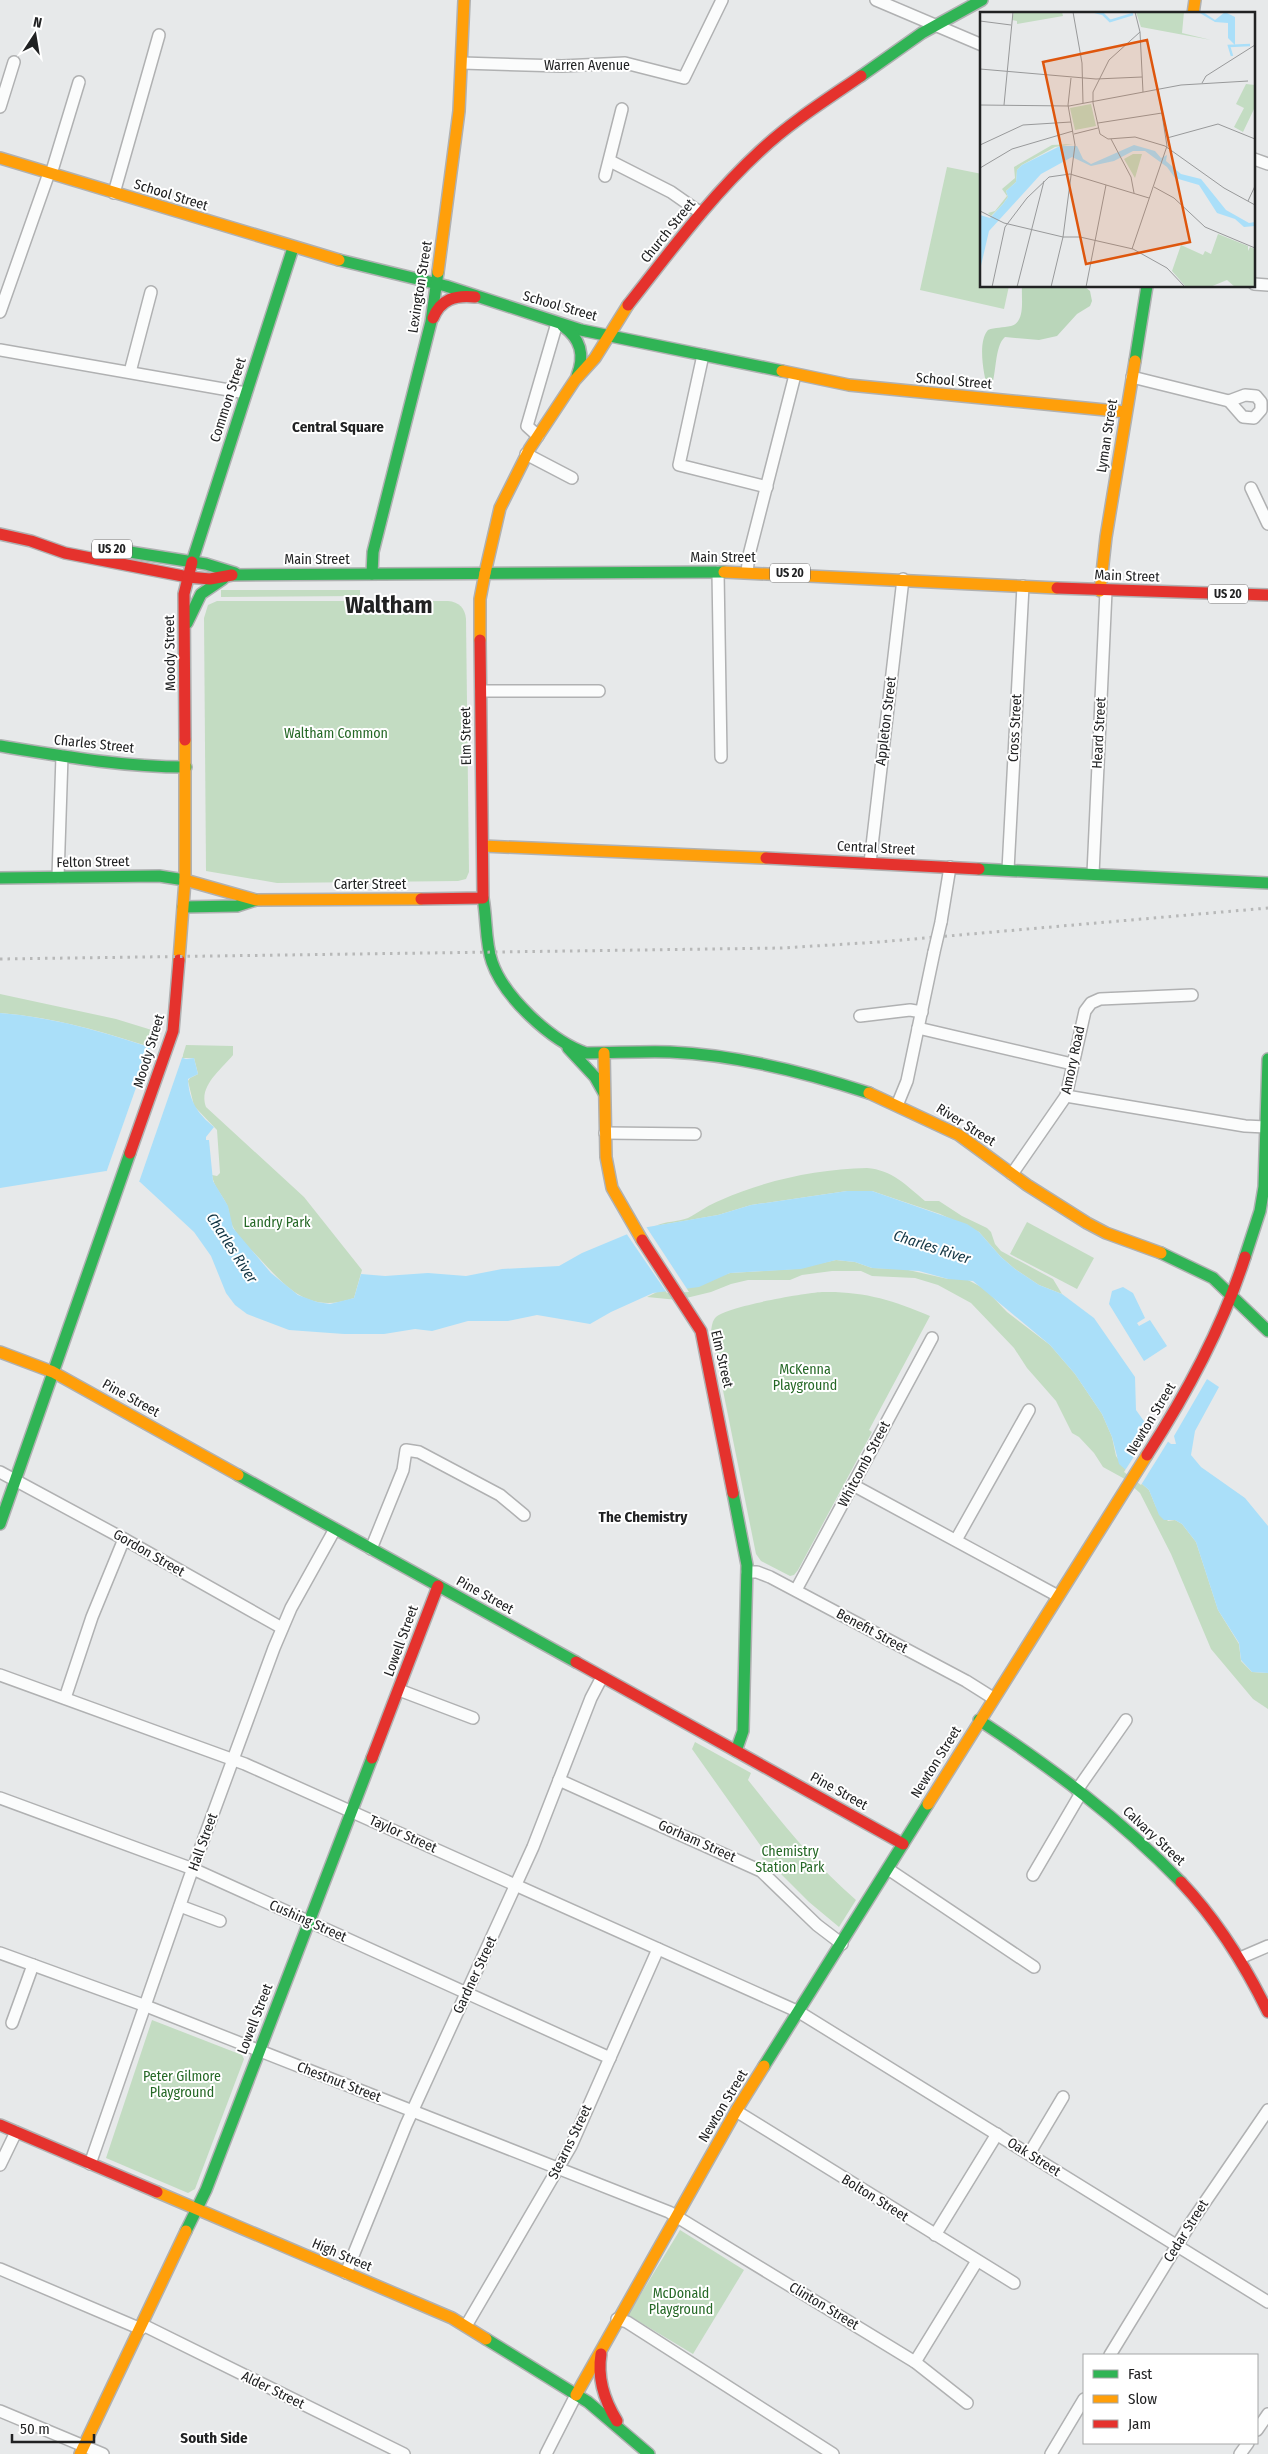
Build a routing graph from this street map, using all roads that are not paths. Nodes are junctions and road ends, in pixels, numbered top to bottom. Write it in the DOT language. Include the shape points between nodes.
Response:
graph roads {
  1 [pos="464,0"];
  2 [pos="722,0"];
  3 [pos="876,0"];
  4 [pos="982,0"];
  5 [pos="935,25"];
  6 [pos="159,35"];
  7 [pos="980,44"];
  8 [pos="14,62"];
  9 [pos="462,62"];
  10 [pos="78,82"];
  11 [pos="0,107"];
  12 [pos="622,109"];
  13 [pos="0,158"];
  14 [pos="610,161"];
  15 [pos="50,173"];
  16 [pos="605,176"];
  17 [pos="114,193"];
  18 [pos="701,213"];
  19 [pos="294,248"];
  20 [pos="436,284"];
  21 [pos="1147,288"];
  22 [pos="151,292"];
  23 [pos="475,297"];
  24 [pos="0,312"];
  25 [pos="431,322"];
  26 [pos="557,323"];
  27 [pos="609,335"];
  28 [pos="0,350"];
  29 [pos="703,355"];
  30 [pos="130,372"];
  31 [pos="795,374"];
  32 [pos="1132,377"];
  33 [pos="575,380"];
  34 [pos="246,393"];
  35 [pos="1229,401"];
  36 [pos="1126,412"];
  37 [pos="538,436"];
  38 [pos="526,454"];
  39 [pos="572,478"];
  40 [pos="767,487"];
  41 [pos="1251,488"];
  42 [pos="1268,524"];
  43 [pos="0,534"];
  44 [pos="31,541"];
  45 [pos="192,562"];
  46 [pos="718,572"];
  47 [pos="747,572"];
  48 [pos="485,573"];
  49 [pos="236,574"];
  50 [pos="372,574"];
  51 [pos="188,577"];
  52 [pos="903,579"];
  53 [pos="1022,586"];
  54 [pos="1103,591"];
  55 [pos="1268,595"];
  56 [pos="185,632"];
  57 [pos="599,690"];
  58 [pos="481,691"];
  59 [pos="0,746"];
  60 [pos="62,756"];
  61 [pos="721,757"];
  62 [pos="186,766"];
  63 [pos="483,846"];
  64 [pos="870,863"];
  65 [pos="950,867"];
  66 [pos="1008,870"];
  67 [pos="1092,874"];
  68 [pos="58,877"];
  69 [pos="0,878"];
  70 [pos="185,880"];
  71 [pos="1268,883"];
  72 [pos="483,898"];
  73 [pos="256,900"];
  74 [pos="184,907"];
  75 [pos="1192,995"];
  76 [pos="922,1012"];
  77 [pos="860,1016"];
  78 [pos="918,1028"];
  79 [pos="565,1044"];
  80 [pos="604,1052"];
  81 [pos="1268,1058"];
  82 [pos="1072,1064"];
  83 [pos="605,1096"];
  84 [pos="1066,1096"];
  85 [pos="898,1103"];
  86 [pos="1266,1128"];
  87 [pos="606,1133"];
  88 [pos="695,1134"];
  89 [pos="1012,1174"];
  90 [pos="1266,1187"];
  91 [pos="1233,1295"];
  92 [pos="1268,1330"];
  93 [pos="932,1338"];
  94 [pos="0,1352"];
  95 [pos="53,1372"];
  96 [pos="1029,1410"];
  97 [pos="0,1472"];
  98 [pos="16,1479"];
  99 [pos="853,1485"];
  100 [pos="524,1515"];
  101 [pos="0,1524"];
  102 [pos="335,1529"];
  103 [pos="124,1539"];
  104 [pos="956,1540"];
  105 [pos="371,1549"];
  106 [pos="748,1572"];
  107 [pos="438,1586"];
  108 [pos="796,1590"];
  109 [pos="1058,1596"];
  110 [pos="282,1628"];
  111 [pos="0,1675"];
  112 [pos="602,1677"];
  113 [pos="399,1690"];
  114 [pos="66,1698"];
  115 [pos="993,1698"];
  116 [pos="473,1718"];
  117 [pos="979,1720"];
  118 [pos="1126,1720"];
  119 [pos="736,1751"];
  120 [pos="233,1759"];
  121 [pos="559,1780"];
  122 [pos="1079,1791"];
  123 [pos="0,1798"];
  124 [pos="351,1811"];
  125 [pos="903,1844"];
  126 [pos="193,1869"];
  127 [pos="888,1869"];
  128 [pos="1033,1875"];
  129 [pos="517,1885"];
  130 [pos="180,1906"];
  131 [pos="220,1921"];
  132 [pos="309,1922"];
  133 [pos="842,1944"];
  134 [pos="1268,1946"];
  135 [pos="658,1949"];
  136 [pos="0,1953"];
  137 [pos="1240,1958"];
  138 [pos="33,1965"];
  139 [pos="1034,1966"];
  140 [pos="467,1994"];
  141 [pos="146,2006"];
  142 [pos="799,2012"];
  143 [pos="1268,2012"];
  144 [pos="12,2023"];
  145 [pos="259,2051"];
  146 [pos="610,2058"];
  147 [pos="1063,2097"];
  148 [pos="1268,2110"];
  149 [pos="412,2111"];
  150 [pos="736,2111"];
  151 [pos="0,2125"];
  152 [pos="16,2132"];
  153 [pos="997,2134"];
  154 [pos="1029,2154"];
  155 [pos="90,2164"];
  156 [pos="0,2165"];
  157 [pos="559,2169"];
  158 [pos="197,2209"];
  159 [pos="677,2216"];
  160 [pos="935,2235"];
  161 [pos="1177,2245"];
  162 [pos="977,2261"];
  163 [pos="0,2268"];
  164 [pos="346,2273"];
  165 [pos="1014,2283"];
  166 [pos="1268,2302"];
  167 [pos="617,2319"];
  168 [pos="466,2326"];
  169 [pos="142,2327"];
  170 [pos="606,2340"];
  171 [pos="1111,2354"];
  172 [pos="915,2362"];
  173 [pos="576,2395"];
  174 [pos="1083,2401"];
  175 [pos="967,2403"];
  176 [pos="0,2411"];
  177 [pos="1268,2414"];
  178 [pos="1258,2429"];
  179 [pos="627,2435"];
  180 [pos="82,2450"];
  181 [pos="102,2454"];
  182 [pos="404,2454"];
  183 [pos="546,2454"];
  184 [pos="648,2454"];
  185 [pos="834,2454"];
  186 [pos="1051,2454"];
  1 -- 9 [label="main road, Lexington Street"];
  2 -- 9 [label="street, Warren Avenue" via="684,78 625,63 557,66"];
  3 -- 5 [label="street"];
  4 -- 5 [label="main road, Church Street"];
  5 -- 7 [label="street"];
  5 -- 18 [label="main road, Church Street" via="780,133"];
  6 -- 17 [label="street"];
  8 -- 11 [label="street"];
  9 -- 20 [label="main road, Lexington Street" via="453,168"];
  10 -- 15 [label="street"];
  12 -- 14 [label="street"];
  13 -- 15 [label="main road, School Street"];
  14 -- 16 [label="street"];
  14 -- 18 [label="street" via="671,192"];
  15 -- 17 [label="main road, School Street"];
  15 -- 24 [label="street"];
  17 -- 19 [label="main road, School Street"];
  18 -- 27 [label="main road, Church Street" via="623,312"];
  19 -- 20 [label="main road, School Street"];
  19 -- 34 [label="main road, Common Street"];
  20 -- 23 [label="main road, School Street"];
  20 -- 25 [label="main road, Lexington Street"];
  21 -- 32 [label="main road, Lyman Street"];
  22 -- 30 [label="street"];
  23 -- 25 [label="main road" via="446,298"];
  23 -- 26 [label="main road, School Street"];
  25 -- 50 [label="main road, Lexington Street" via="373,552"];
  26 -- 27 [label="main road, School Street"];
  26 -- 33 [label="main road" via="572,332 581,348 581,365"];
  26 -- 37 [label="street" via="526,426"];
  27 -- 29 [label="main road, School Street"];
  27 -- 33 [label="main road, Church Street" via="595,358"];
  28 -- 30 [label="street"];
  29 -- 31 [label="main road, School Street"];
  29 -- 40 [label="street" via="679,466"];
  30 -- 34 [label="street"];
  31 -- 36 [label="main road, School Street" via="890,390"];
  31 -- 40 [label="street"];
  32 -- 35 [label="street"];
  32 -- 36 [label="main road, Lyman Street"];
  33 -- 37 [label="main road, Church Street"];
  34 -- 45 [label="main road, Common Street"];
  36 -- 54 [label="main road, Lyman Street" via="1104,545"];
  37 -- 38 [label="main road, Church Street"];
  38 -- 39 [label="street"];
  38 -- 48 [label="main road, Church Street" via="500,508"];
  40 -- 47 [label="street"];
  41 -- 42 [label="street"];
  43 -- 44 [label="main road, Main Street / US 20"];
  44 -- 45 [label="main road, Main Street / US 20" via="63,542"];
  44 -- 51 [label="main road, Main Street / US 20" via="65,553"];
  45 -- 49 [label="main road, Main Street / US 20"];
  45 -- 51 [label="main road, Moody Street"];
  46 -- 47 [label="main road, Main Street / US 20"];
  46 -- 48 [label="main road, Main Street / US 20"];
  46 -- 61 [label="street"];
  47 -- 52 [label="main road, Main Street / US 20"];
  48 -- 50 [label="main road, Main Street / US 20"];
  48 -- 58 [label="main road, Elm Street" via="480,599"];
  49 -- 50 [label="main road, Main Street / US 20"];
  49 -- 51 [label="main road, Main Street / US 20" via="210,579"];
  49 -- 56 [label="main road" via="216,582 201,594"];
  51 -- 56 [label="main road, Moody Street" via="184,594"];
  52 -- 53 [label="main road, Main Street / US 20"];
  52 -- 64 [label="street, Appleton Street"];
  53 -- 54 [label="main road, Main Street / US 20"];
  53 -- 66 [label="street, Cross Street"];
  54 -- 55 [label="main road, Main Street / US 20"];
  54 -- 67 [label="street, Heard Street"];
  56 -- 62 [label="main road, Moody Street"];
  57 -- 58 [label="street"];
  58 -- 63 [label="main road, Elm Street"];
  59 -- 60 [label="main road, Charles Street"];
  60 -- 62 [label="main road, Charles Street"];
  60 -- 68 [label="street"];
  62 -- 70 [label="main road, Moody Street"];
  63 -- 64 [label="main road, Central Street"];
  63 -- 72 [label="main road, Elm Street"];
  64 -- 65 [label="main road, Central Street"];
  65 -- 66 [label="main road, Central Street"];
  65 -- 76 [label="street, bridge"];
  66 -- 67 [label="main road, Central Street"];
  67 -- 71 [label="main road, Central Street"];
  68 -- 69 [label="main road, Felton Street"];
  68 -- 70 [label="main road, Felton Street" via="163,876"];
  70 -- 73 [label="main road, Carter Street"];
  70 -- 74 [label="main road, Moody Street"];
  72 -- 73 [label="main road, Carter Street"];
  72 -- 79 [label="main road, Elm Street" via="493,966 509,992"];
  73 -- 74 [label="main road, Carter Street" via="237,906"];
  74 -- 95 [label="main road, Moody Street" via="176,1010 167,1048"];
  75 -- 82 [label="street, Amory Road" via="1100,999 1091,1003 1080,1024"];
  76 -- 77 [label="street"];
  76 -- 78 [label="street"];
  78 -- 82 [label="street"];
  78 -- 85 [label="street" via="907,1081"];
  79 -- 80 [label="main road, Elm Street" via="579,1052"];
  79 -- 83 [label="main road" via="595,1077"];
  80 -- 83 [label="main road, Elm Street"];
  80 -- 85 [label="main road, River Street" via="678,1053 768,1065 824,1077"];
  81 -- 86 [label="main road, Newton Street"];
  82 -- 84 [label="street, Amory Road"];
  83 -- 87 [label="main road, Elm Street"];
  84 -- 86 [label="street"];
  84 -- 89 [label="street, Amory Road"];
  85 -- 89 [label="main road, River Street" via="959,1135"];
  86 -- 90 [label="main road, Newton Street"];
  87 -- 88 [label="street"];
  87 -- 106 [label="main road, Elm Street" via="610,1182 626,1215 698,1326 705,1346"];
  89 -- 91 [label="main road, River Street" via="1087,1223 1180,1261 1213,1278"];
  90 -- 91 [label="main road, Newton Street"];
  91 -- 92 [label="main road, River Street"];
  91 -- 109 [label="main road, Newton Street" via="1188,1388"];
  93 -- 99 [label="street, Whitcomb Street"];
  94 -- 95 [label="main road, Pine Street"];
  95 -- 98 [label="main road, Moody Street"];
  95 -- 102 [label="main road, Pine Street"];
  96 -- 104 [label="street"];
  97 -- 98 [label="street, Gordon Street"];
  98 -- 101 [label="main road, Moody Street"];
  98 -- 103 [label="street, Gordon Street"];
  99 -- 104 [label="street"];
  99 -- 108 [label="street, Whitcomb Street"];
  100 -- 105 [label="street" via="500,1495 419,1452 406,1450 403,1470"];
  102 -- 105 [label="main road, Pine Street"];
  102 -- 110 [label="street, Hall Street"];
  103 -- 110 [label="street, Gordon Street"];
  103 -- 114 [label="street" via="92,1617"];
  104 -- 109 [label="street"];
  105 -- 107 [label="main road, Pine Street"];
  106 -- 108 [label="street, Benefit Street" via="766,1575"];
  106 -- 119 [label="main road, Elm Street" via="743,1731"];
  107 -- 112 [label="main road, Pine Street"];
  107 -- 113 [label="main road, Lowell Street"];
  108 -- 115 [label="street, Benefit Street"];
  109 -- 115 [label="main road, Newton Street"];
  110 -- 120 [label="street, Hall Street"];
  111 -- 114 [label="street, Taylor Street"];
  112 -- 119 [label="main road, Pine Street"];
  112 -- 121 [label="street, Gardner Street"];
  113 -- 116 [label="street"];
  113 -- 124 [label="main road, Lowell Street"];
  114 -- 120 [label="street, Taylor Street"];
  115 -- 117 [label="main road, Newton Street"];
  117 -- 122 [label="main road, Calvary Street"];
  117 -- 125 [label="main road, Newton Street"];
  118 -- 122 [label="street"];
  119 -- 125 [label="main road, Pine Street"];
  120 -- 124 [label="street, Taylor Street"];
  120 -- 126 [label="street, Hall Street"];
  121 -- 129 [label="street, Gardner Street"];
  121 -- 133 [label="street, Gorham Street" via="762,1871 817,1925"];
  122 -- 128 [label="street"];
  122 -- 137 [label="main road, Calvary Street" via="1163,1862"];
  123 -- 126 [label="street, Cushing Street"];
  124 -- 129 [label="street, Taylor Street"];
  124 -- 132 [label="main road, Lowell Street"];
  125 -- 127 [label="main road, Newton Street"];
  126 -- 130 [label="street, Hall Street"];
  126 -- 132 [label="street, Cushing Street"];
  127 -- 133 [label="main road, Newton Street"];
  127 -- 139 [label="street"];
  129 -- 135 [label="street, Taylor Street"];
  129 -- 140 [label="street, Gardner Street"];
  130 -- 131 [label="street"];
  130 -- 141 [label="street, Hall Street"];
  132 -- 140 [label="street, Cushing Street"];
  132 -- 145 [label="main road, Lowell Street"];
  133 -- 142 [label="main road, Newton Street"];
  134 -- 137 [label="street"];
  135 -- 142 [label="street, Taylor Street"];
  135 -- 146 [label="street, Stearns Street"];
  136 -- 138 [label="street, Chestnut Street"];
  137 -- 143 [label="main road, Calvary Street"];
  138 -- 141 [label="street, Chestnut Street"];
  138 -- 144 [label="street"];
  140 -- 146 [label="street, Cushing Street"];
  140 -- 149 [label="street, Gardner Street"];
  141 -- 145 [label="street, Chestnut Street"];
  141 -- 155 [label="street, Hall Street"];
  142 -- 150 [label="main road, Newton Street"];
  142 -- 153 [label="street, Oak Street"];
  145 -- 149 [label="street, Chestnut Street"];
  145 -- 158 [label="main road, Lowell Street"];
  146 -- 157 [label="street, Stearns Street"];
  147 -- 154 [label="street"];
  148 -- 161 [label="street, Cedar Street"];
  149 -- 157 [label="street, Chestnut Street"];
  149 -- 164 [label="street, Gardner Street"];
  150 -- 159 [label="main road, Newton Street"];
  150 -- 160 [label="street, Bolton Street"];
  151 -- 152 [label="main road, High Street"];
  152 -- 155 [label="main road, High Street"];
  152 -- 156 [label="street"];
  153 -- 154 [label="street, Oak Street"];
  153 -- 160 [label="street"];
  154 -- 161 [label="street, Oak Street"];
  155 -- 158 [label="main road, High Street"];
  157 -- 159 [label="street, Chestnut Street"];
  157 -- 168 [label="street, Stearns Street"];
  158 -- 164 [label="main road, High Street"];
  158 -- 169 [label="main road, Lowell Street"];
  159 -- 167 [label="main road, Newton Street"];
  159 -- 172 [label="street, Clinton Street"];
  160 -- 162 [label="street, Bolton Street"];
  161 -- 166 [label="street, Oak Street"];
  161 -- 171 [label="street, Cedar Street"];
  162 -- 165 [label="street, Bolton Street"];
  162 -- 172 [label="street"];
  163 -- 169 [label="street, Alder Street"];
  164 -- 168 [label="main road, High Street"];
  167 -- 170 [label="main road, Newton Street"];
  167 -- 185 [label="street" via="627,2322"];
  168 -- 173 [label="main road, High Street"];
  169 -- 180 [label="main road, Lowell Street"];
  169 -- 182 [label="street, Alder Street"];
  170 -- 173 [label="main road, Newton Street"];
  170 -- 179 [label="main road" via="600,2361 601,2383 608,2406"];
  172 -- 175 [label="street, Clinton Street"];
  173 -- 179 [label="main road, High Street"];
  173 -- 183 [label="street, Newton Street"];
  174 -- 186 [label="street"];
  176 -- 180 [label="street"];
  177 -- 178 [label="street"];
  179 -- 184 [label="main road, High Street"];
  180 -- 181 [label="street"];
}
